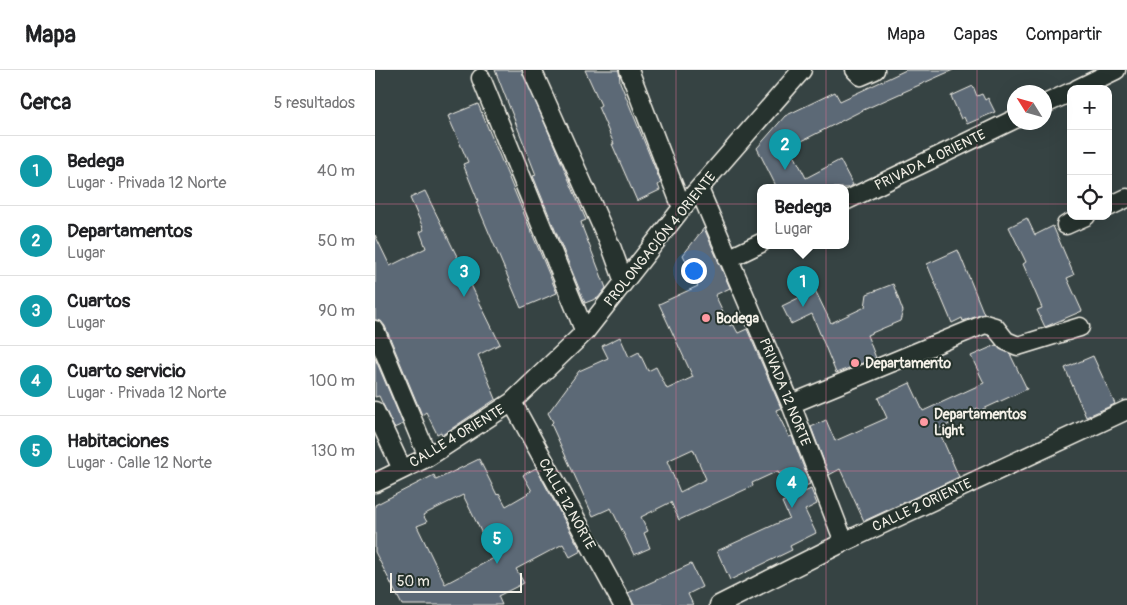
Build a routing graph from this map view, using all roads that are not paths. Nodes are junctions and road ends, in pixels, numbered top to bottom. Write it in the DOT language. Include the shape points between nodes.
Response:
graph roads {
  1 [pos="532,70"];
  2 [pos="629,70"];
  3 [pos="802,70"];
  4 [pos="855,70"];
  5 [pos="875,70"];
  6 [pos="1115,70"];
  7 [pos="481,78"];
  8 [pos="1085,85"];
  9 [pos="1067,94"];
  10 [pos="1052,101"];
  11 [pos="1007,123"];
  12 [pos="699,189"];
  13 [pos="1127,198"];
  14 [pos="849,200"];
  15 [pos="1112,204"];
  16 [pos="682,208"];
  17 [pos="1077,220"];
  18 [pos="1066,225"];
  19 [pos="757,245"];
  20 [pos="728,259"];
  21 [pos="624,282"];
  22 [pos="1079,327"];
  23 [pos="375,330"];
  24 [pos="585,332"];
  25 [pos="512,402"];
  26 [pos="791,404"];
  27 [pos="1127,410"];
  28 [pos="375,412"];
  29 [pos="428,457"];
  30 [pos="402,470"];
  31 [pos="375,483"];
  32 [pos="843,542"];
  33 [pos="623,605"];
  34 [pos="719,605"];
  1 -- 21 [label="street"];
  2 -- 16 [label="street"];
  3 -- 12 [label="street, PROLONGACIÓN 4 ORIENTE"];
  4 -- 5 [label="street" via="861,76"];
  6 -- 8 [label="street"];
  7 -- 24 [label="street"];
  9 -- 10 [label="street"];
  11 -- 14 [label="street, PRIVADA 4 ORIENTE"];
  12 -- 16 [label="street, PROLONGACIÓN 4 ORIENTE"];
  12 -- 20 [label="street, PRIVADA 12 NORTE"];
  13 -- 15 [label="street"];
  16 -- 21 [label="street, PROLONGACIÓN 4 ORIENTE"];
  17 -- 18 [label="street"];
  19 -- 20 [label="street"];
  20 -- 26 [label="street, PRIVADA 12 NORTE"];
  21 -- 24 [label="street, PROLONGACIÓN 4 ORIENTE"];
  22 -- 26 [label="street" via="1018,346 1006,342 995,327 985,324"];
  23 -- 29 [label="street"];
  24 -- 25 [label="street, PROLONGACIÓN 4 ORIENTE"];
  25 -- 29 [label="street, CALLE 4 ORIENTE"];
  25 -- 33 [label="street, CALLE 12 NORTE"];
  26 -- 32 [label="street, PRIVADA 12 NORTE"];
  27 -- 32 [label="street, CALLE 2 ORIENTE"];
  28 -- 30 [label="street"];
  29 -- 30 [label="street, CALLE 4 ORIENTE"];
  30 -- 31 [label="street, CALLE 4 ORIENTE"];
  32 -- 34 [label="street, CALLE 2 ORIENTE"];
}
